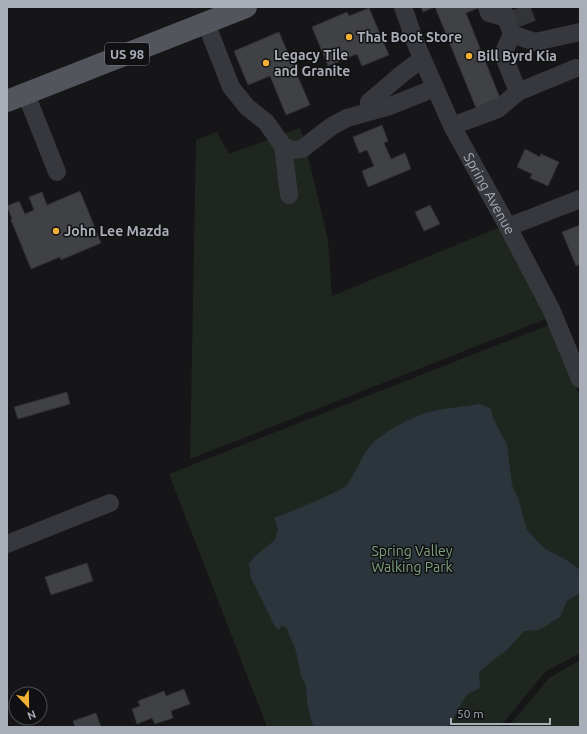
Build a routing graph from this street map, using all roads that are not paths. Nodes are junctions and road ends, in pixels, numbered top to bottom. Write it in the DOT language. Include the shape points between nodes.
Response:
graph roads {
  1 [pos="246,7"];
  2 [pos="403,7"];
  3 [pos="487,7"];
  4 [pos="206,23"];
  5 [pos="517,25"];
  6 [pos="580,32"];
  7 [pos="422,59"];
  8 [pos="576,68"];
  9 [pos="434,88"];
  10 [pos="518,92"];
  11 [pos="16,97"];
  12 [pos="369,112"];
  13 [pos="452,126"];
  14 [pos="283,146"];
  15 [pos="57,172"];
  16 [pos="289,195"];
  17 [pos="580,199"];
  18 [pos="508,228"];
  19 [pos="580,379"];
  20 [pos="110,503"];
  21 [pos="7,544"];
  1 -- 4 [label="main road, US 98"];
  2 -- 7 [label="street, Spring Avenue"];
  3 -- 5 [label="street" via="489,13"];
  4 -- 11 [label="main road, US 98"];
  4 -- 14 [label="street" via="231,87 247,107 266,122"];
  5 -- 6 [label="street"];
  5 -- 10 [label="street" via="503,54"];
  7 -- 9 [label="street, Spring Avenue"];
  7 -- 12 [label="street" via="369,102"];
  8 -- 10 [label="street"];
  9 -- 12 [label="street"];
  9 -- 13 [label="street, Spring Avenue"];
  10 -- 13 [label="street" via="498,109"];
  11 -- 15 [label="street"];
  12 -- 14 [label="street" via="347,118 332,126 302,148 293,150"];
  13 -- 18 [label="street, Spring Avenue"];
  14 -- 16 [label="street"];
  17 -- 18 [label="street"];
  18 -- 19 [label="street, Spring Avenue" via="551,309"];
  20 -- 21 [label="street"];
}
